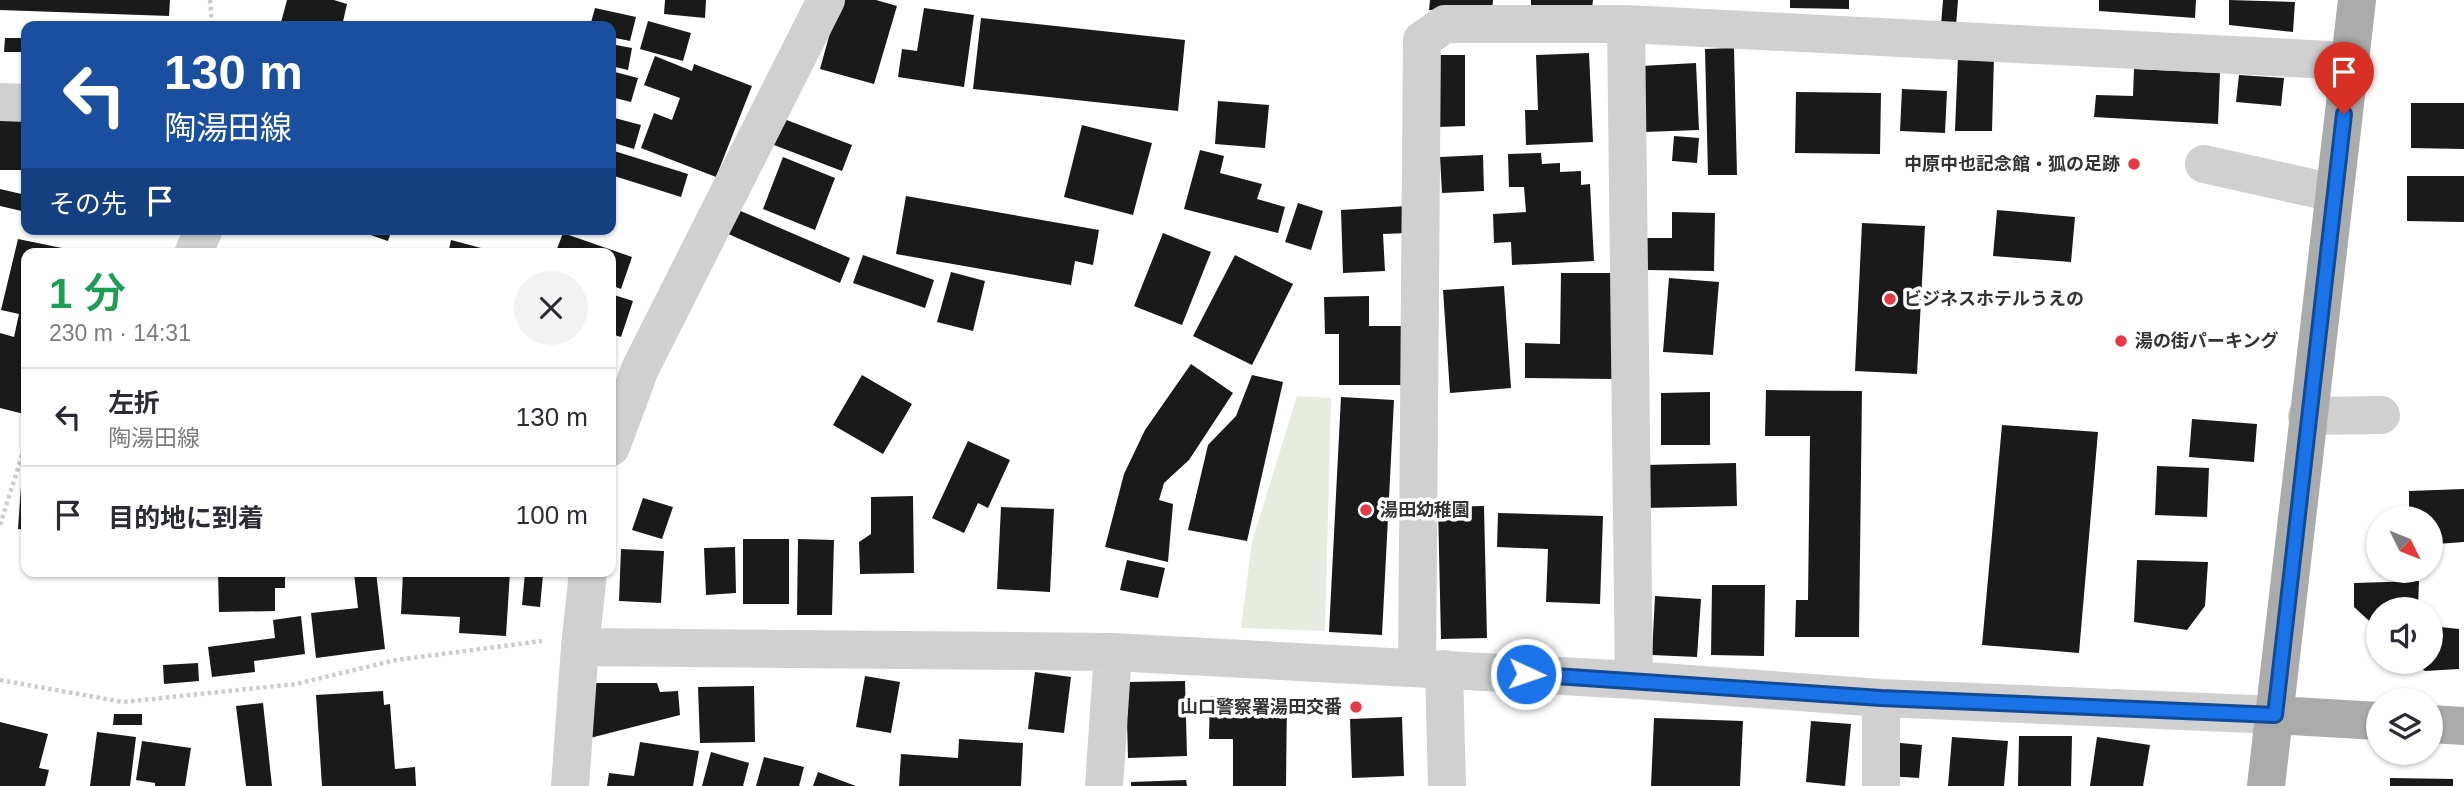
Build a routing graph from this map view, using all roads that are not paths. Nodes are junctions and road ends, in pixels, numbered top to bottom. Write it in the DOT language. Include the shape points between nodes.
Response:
graph roads {
  1 [pos="827,0"];
  2 [pos="2357,0"];
  3 [pos="1626,24"];
  4 [pos="2350,61"];
  5 [pos="0,102"];
  6 [pos="21,103"];
  7 [pos="2204,164"];
  8 [pos="2334,193"];
  9 [pos="2381,415"];
  10 [pos="2307,416"];
  11 [pos="616,434"];
  12 [pos="588,577"];
  13 [pos="580,647"];
  14 [pos="1113,652"];
  15 [pos="1431,668"];
  16 [pos="1634,680"];
  17 [pos="1881,698"];
  18 [pos="2275,715"];
  19 [pos="2366,720"];
  20 [pos="2443,725"];
  21 [pos="2464,726"];
  22 [pos="570,786"];
  23 [pos="1104,786"];
  24 [pos="1447,786"];
  25 [pos="1881,786"];
  26 [pos="2266,786"];
  1 -- 11 [label="street" via="640,369"];
  2 -- 4 [label="main road"];
  3 -- 4 [label="street"];
  3 -- 15 [label="street" via="1445,24 1422,40"];
  3 -- 16 [label="street"];
  4 -- 8 [label="main road"];
  5 -- 6 [label="street"];
  7 -- 8 [label="street"];
  8 -- 10 [label="main road"];
  9 -- 10 [label="street"];
  10 -- 18 [label="main road"];
  12 -- 13 [label="street"];
  13 -- 14 [label="street"];
  13 -- 22 [label="street"];
  14 -- 15 [label="street"];
  14 -- 23 [label="street"];
  15 -- 16 [label="street"];
  15 -- 24 [label="street"];
  16 -- 17 [label="street"];
  17 -- 18 [label="street"];
  17 -- 25 [label="street"];
  18 -- 19 [label="main road"];
  18 -- 26 [label="main road"];
  20 -- 21 [label="main road"];
}
